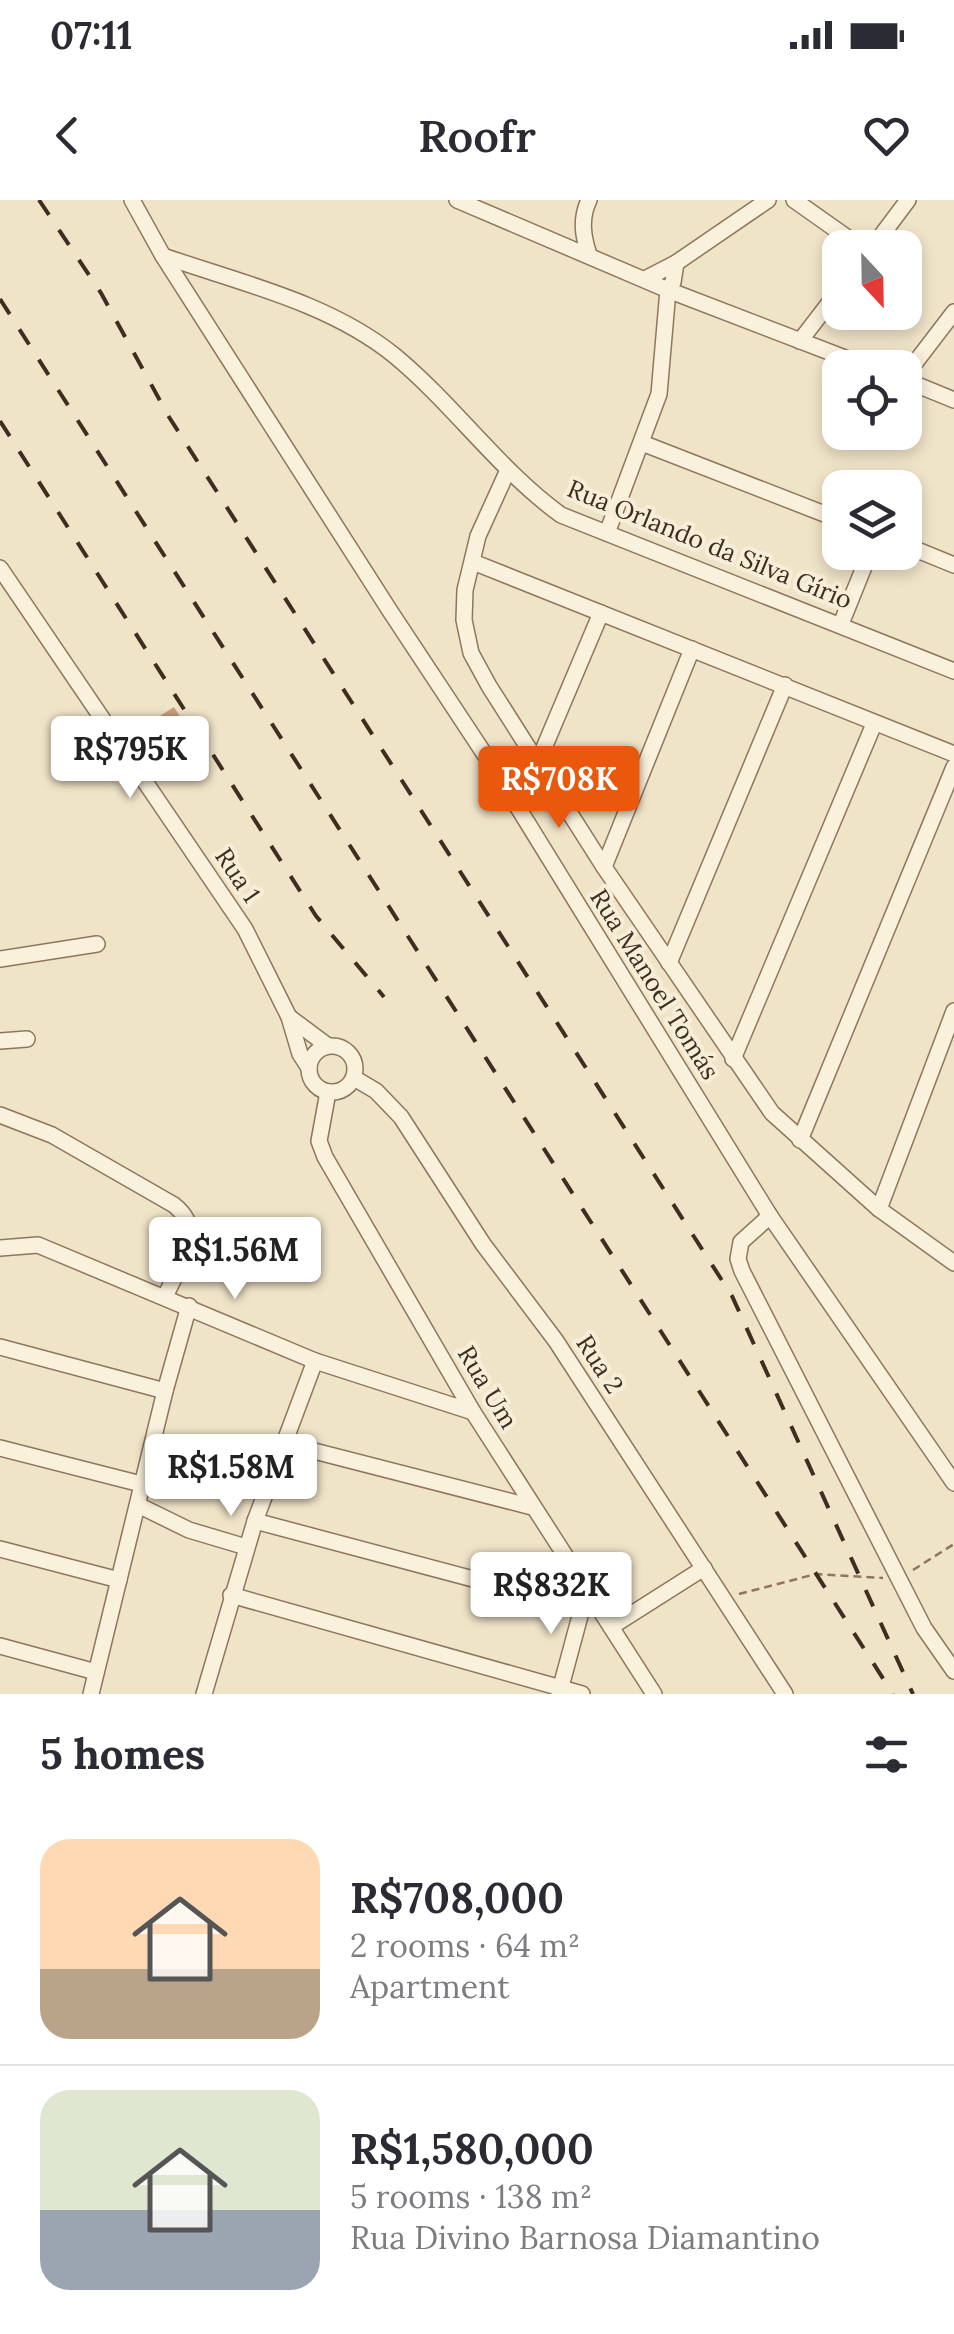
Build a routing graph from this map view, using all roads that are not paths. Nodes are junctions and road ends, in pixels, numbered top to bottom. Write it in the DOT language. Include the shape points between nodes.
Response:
graph roads {
  1 [pos="132,200"];
  2 [pos="457,200"];
  3 [pos="589,200"];
  4 [pos="768,200"];
  5 [pos="794,200"];
  6 [pos="908,200"];
  7 [pos="836,230"];
  8 [pos="886,230"];
  9 [pos="582,234"];
  10 [pos="572,248"];
  11 [pos="589,255"];
  12 [pos="163,256"];
  13 [pos="676,263"];
  14 [pos="646,279"];
  15 [pos="668,290"];
  16 [pos="822,312"];
  17 [pos="954,312"];
  18 [pos="800,341"];
  19 [pos="824,350"];
  20 [pos="922,355"];
  21 [pos="922,386"];
  22 [pos="954,400"];
  23 [pos="642,443"];
  24 [pos="508,470"];
  25 [pos="822,513"];
  26 [pos="607,533"];
  27 [pos="922,553"];
  28 [pos="472,562"];
  29 [pos="954,565"];
  30 [pos="0,568"];
  31 [pos="862,570"];
  32 [pos="601,613"];
  33 [pos="840,624"];
  34 [pos="692,649"];
  35 [pos="954,671"];
  36 [pos="785,685"];
  37 [pos="874,724"];
  38 [pos="954,754"];
  39 [pos="538,762"];
  40 [pos="954,767"];
  41 [pos="604,867"];
  42 [pos="98,944"];
  43 [pos="0,959"];
  44 [pos="670,963"];
  45 [pos="954,1010"];
  46 [pos="289,1018"];
  47 [pos="27,1039"];
  48 [pos="0,1041"];
  49 [pos="328,1046"];
  50 [pos="733,1058"];
  51 [pos="308,1068"];
  52 [pos="354,1078"];
  53 [pos="328,1092"];
  54 [pos="0,1115"];
  55 [pos="800,1140"];
  56 [pos="880,1209"];
  57 [pos="770,1216"];
  58 [pos="0,1248"];
  59 [pos="954,1263"];
  60 [pos="165,1297"];
  61 [pos="189,1306"];
  62 [pos="0,1346"];
  63 [pos="315,1360"];
  64 [pos="165,1391"];
  65 [pos="473,1412"];
  66 [pos="283,1443"];
  67 [pos="0,1448"];
  68 [pos="954,1482"];
  69 [pos="142,1484"];
  70 [pos="138,1506"];
  71 [pos="532,1507"];
  72 [pos="254,1521"];
  73 [pos="246,1547"];
  74 [pos="0,1550"];
  75 [pos="704,1568"];
  76 [pos="119,1580"];
  77 [pos="230,1595"];
  78 [pos="584,1600"];
  79 [pos="612,1628"];
  80 [pos="0,1646"];
  81 [pos="954,1671"];
  82 [pos="96,1672"];
  83 [pos="560,1691"];
  84 [pos="91,1694"];
  85 [pos="204,1694"];
  86 [pos="582,1694"];
  87 [pos="654,1694"];
  88 [pos="784,1694"];
  1 -- 12 [label="street, Rua Manoel Tomás"];
  2 -- 10 [label="street"];
  3 -- 9 [label="street"];
  4 -- 13 [label="street"];
  5 -- 7 [label="street"];
  6 -- 8 [label="street"];
  9 -- 10 [label="street"];
  9 -- 11 [label="street"];
  10 -- 11 [label="street"];
  11 -- 14 [label="street"];
  12 -- 24 [label="street, Rua Orlando da Silva Gírio" via="357,329 394,356"];
  12 -- 57 [label="street, Rua Manoel Tomás" via="493,767"];
  13 -- 14 [label="street"];
  13 -- 15 [label="street"];
  14 -- 15 [label="street"];
  15 -- 18 [label="street"];
  15 -- 23 [label="street" via="659,394"];
  16 -- 18 [label="street"];
  17 -- 20 [label="street"];
  18 -- 19 [label="street"];
  21 -- 22 [label="street"];
  23 -- 25 [label="street"];
  23 -- 26 [label="street"];
  24 -- 26 [label="street, Rua Orlando da Silva Gírio" via="561,515"];
  24 -- 28 [label="street" via="488,507"];
  26 -- 33 [label="street, Rua Orlando da Silva Gírio"];
  27 -- 29 [label="street"];
  28 -- 32 [label="street"];
  28 -- 39 [label="street" via="464,620 471,653"];
  30 -- 46 [label="street, Rua 1" via="244,929"];
  31 -- 33 [label="street"];
  32 -- 34 [label="street"];
  32 -- 39 [label="street"];
  33 -- 35 [label="street, Rua Orlando da Silva Gírio"];
  34 -- 36 [label="street"];
  34 -- 41 [label="street"];
  36 -- 37 [label="street"];
  36 -- 44 [label="street"];
  37 -- 38 [label="street"];
  37 -- 50 [label="street"];
  39 -- 41 [label="street"];
  40 -- 55 [label="street"];
  41 -- 44 [label="street"];
  42 -- 43 [label="street"];
  44 -- 50 [label="street"];
  45 -- 56 [label="street"];
  46 -- 49 [label="street, Rua 1"];
  46 -- 51 [label="street, Rua 1"];
  47 -- 48 [label="street"];
  49 -- 51 [label="street"];
  49 -- 52 [label="street" via="350,1054"];
  50 -- 55 [label="street"];
  51 -- 53 [label="street" via="311,1080"];
  52 -- 53 [label="street" via="344,1090"];
  52 -- 75 [label="street, Rua 2" via="401,1117"];
  53 -- 65 [label="street, Rua Um" via="322,1151"];
  54 -- 60 [label="street" via="52,1134 189,1218 192,1235"];
  55 -- 56 [label="street"];
  56 -- 59 [label="street"];
  57 -- 68 [label="street, Rua Manoel Tomás"];
  57 -- 81 [label="street" via="741,1242 742,1271 924,1628"];
  58 -- 60 [label="street" via="38,1245"];
  60 -- 61 [label="street"];
  61 -- 63 [label="street"];
  61 -- 64 [label="street"];
  62 -- 64 [label="street"];
  63 -- 65 [label="street"];
  63 -- 66 [label="street"];
  64 -- 69 [label="street"];
  65 -- 71 [label="street, Rua Um"];
  66 -- 71 [label="street"];
  66 -- 72 [label="street"];
  67 -- 69 [label="street"];
  69 -- 70 [label="street"];
  70 -- 73 [label="street"];
  70 -- 76 [label="street"];
  71 -- 78 [label="street, Rua Um"];
  72 -- 73 [label="street"];
  72 -- 78 [label="street"];
  73 -- 77 [label="street"];
  74 -- 76 [label="street"];
  75 -- 79 [label="street"];
  75 -- 88 [label="street, Rua 2"];
  76 -- 82 [label="street"];
  77 -- 83 [label="street"];
  77 -- 85 [label="street"];
  78 -- 79 [label="street, Rua Um"];
  78 -- 83 [label="street"];
  79 -- 87 [label="street, Rua Um"];
  80 -- 82 [label="street"];
  82 -- 84 [label="street"];
  83 -- 86 [label="street"];
}
